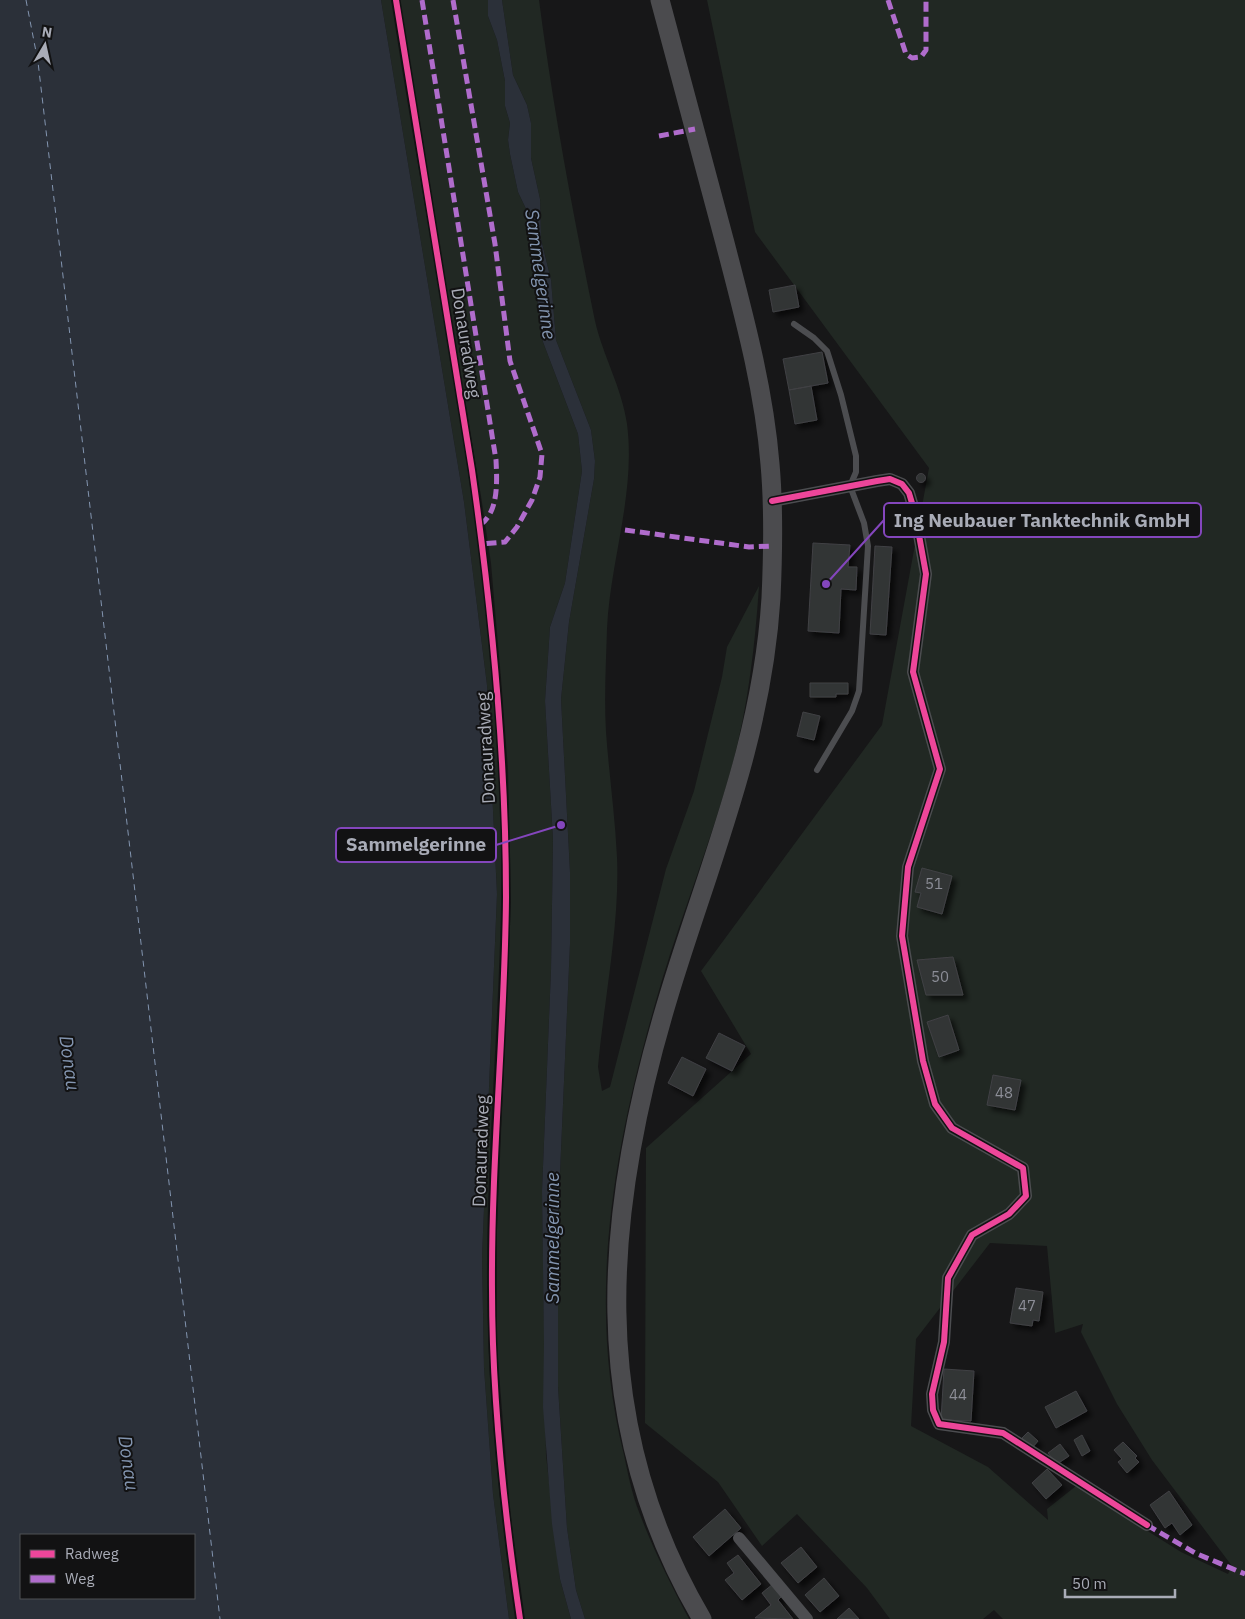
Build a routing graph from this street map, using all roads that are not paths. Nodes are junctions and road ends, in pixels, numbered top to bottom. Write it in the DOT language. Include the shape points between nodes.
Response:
graph roads {
  1 [pos="660,0"];
  2 [pos="794,324"];
  3 [pos="850,486"];
  4 [pos="772,501"];
  5 [pos="817,770"];
  6 [pos="1147,1525"];
  7 [pos="739,1538"];
  8 [pos="702,1619"];
  9 [pos="807,1619"];
  1 -- 4 [label="main road" via="755,364 766,431"];
  2 -- 3 [label="lane" via="827,351 856,456 856,472"];
  3 -- 4 [label="street"];
  3 -- 5 [label="lane" via="864,523 868,546 859,691 852,711"];
  3 -- 6 [label="street" via="890,479 902,484 909,493 915,513 926,574 913,672 940,769 908,867 902,936 923,1061 934,1104 952,1128 1023,1168 1026,1196 1009,1214 972,1235 948,1278 944,1342 932,1394 933,1410 939,1424 1003,1433"];
  4 -- 8 [label="main road" via="768,631 752,731 734,799 653,1052 631,1144 618,1245 617,1343 629,1430 660,1534"];
  7 -- 9 [label="street"];
}
